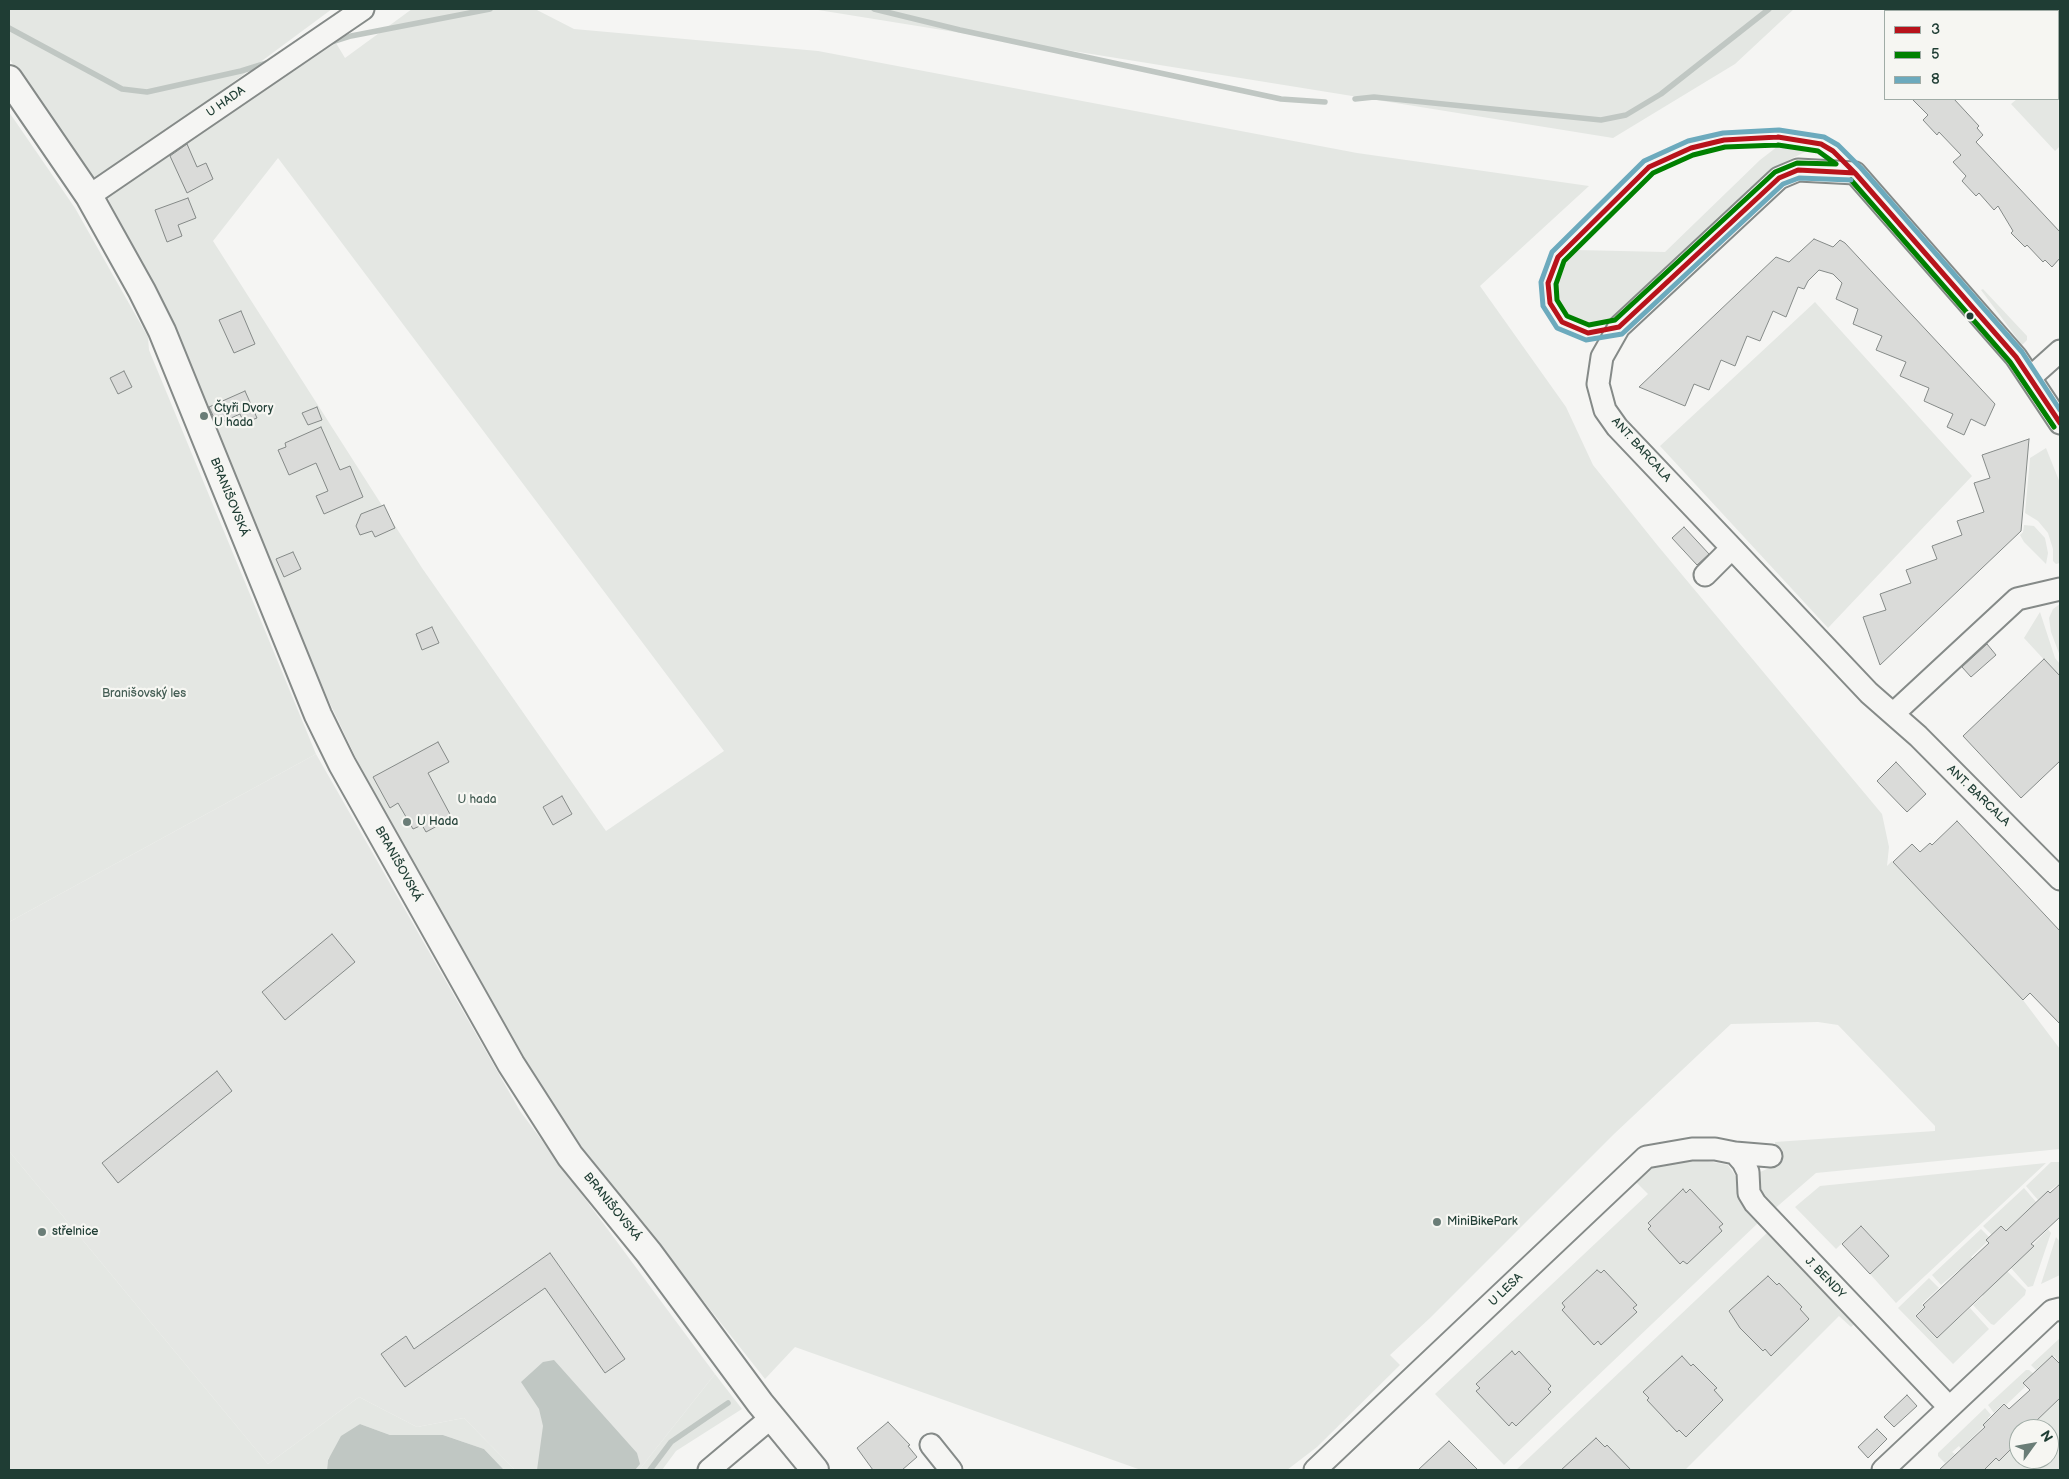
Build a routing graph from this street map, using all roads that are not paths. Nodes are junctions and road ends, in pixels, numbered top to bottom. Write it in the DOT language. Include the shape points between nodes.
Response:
graph roads {
  1 [pos="363,9"];
  2 [pos="9,79"];
  3 [pos="89,196"];
  4 [pos="2060,351"];
  5 [pos="2031,377"];
  6 [pos="2060,423"];
  7 [pos="1732,548"];
  8 [pos="1705,575"];
  9 [pos="2060,589"];
  10 [pos="1893,714"];
  11 [pos="2060,879"];
  12 [pos="1725,1151"];
  13 [pos="1771,1156"];
  14 [pos="2060,1309"];
  15 [pos="1949,1407"];
  16 [pos="772,1417"];
  17 [pos="931,1445"];
  18 [pos="1325,1467"];
  19 [pos="709,1470"];
  20 [pos="815,1470"];
  21 [pos="951,1470"];
  22 [pos="1883,1470"];
  1 -- 3 [label="street, U HADA"];
  2 -- 3 [label="street, BRANIŠOVSKÁ"];
  3 -- 16 [label="street, BRANIŠOVSKÁ" via="162,331 318,715 346,773 536,1106 570,1156"];
  4 -- 5 [label="street"];
  5 -- 6 [label="street, ANT. BARCALA"];
  5 -- 7 [label="street, ANT. BARCALA" via="1994,330 1855,173 1798,170 1779,178 1619,327 1602,357 1598,384 1605,410 1617,427"];
  7 -- 8 [label="street"];
  7 -- 10 [label="street, ANT. BARCALA" via="1869,693"];
  9 -- 10 [label="street" via="2017,599"];
  10 -- 11 [label="street, ANT. BARCALA" via="2005,821"];
  12 -- 13 [label="street, U LESA"];
  12 -- 15 [label="street, J. BENDY" via="1748,1172 1749,1193 1754,1203"];
  12 -- 18 [label="street, U LESA" via="1692,1149 1646,1157"];
  14 -- 15 [label="street" via="2052,1311"];
  15 -- 22 [label="street"];
  16 -- 19 [label="street"];
  16 -- 20 [label="street, BRANIŠOVSKÁ"];
  17 -- 21 [label="street"];
}
